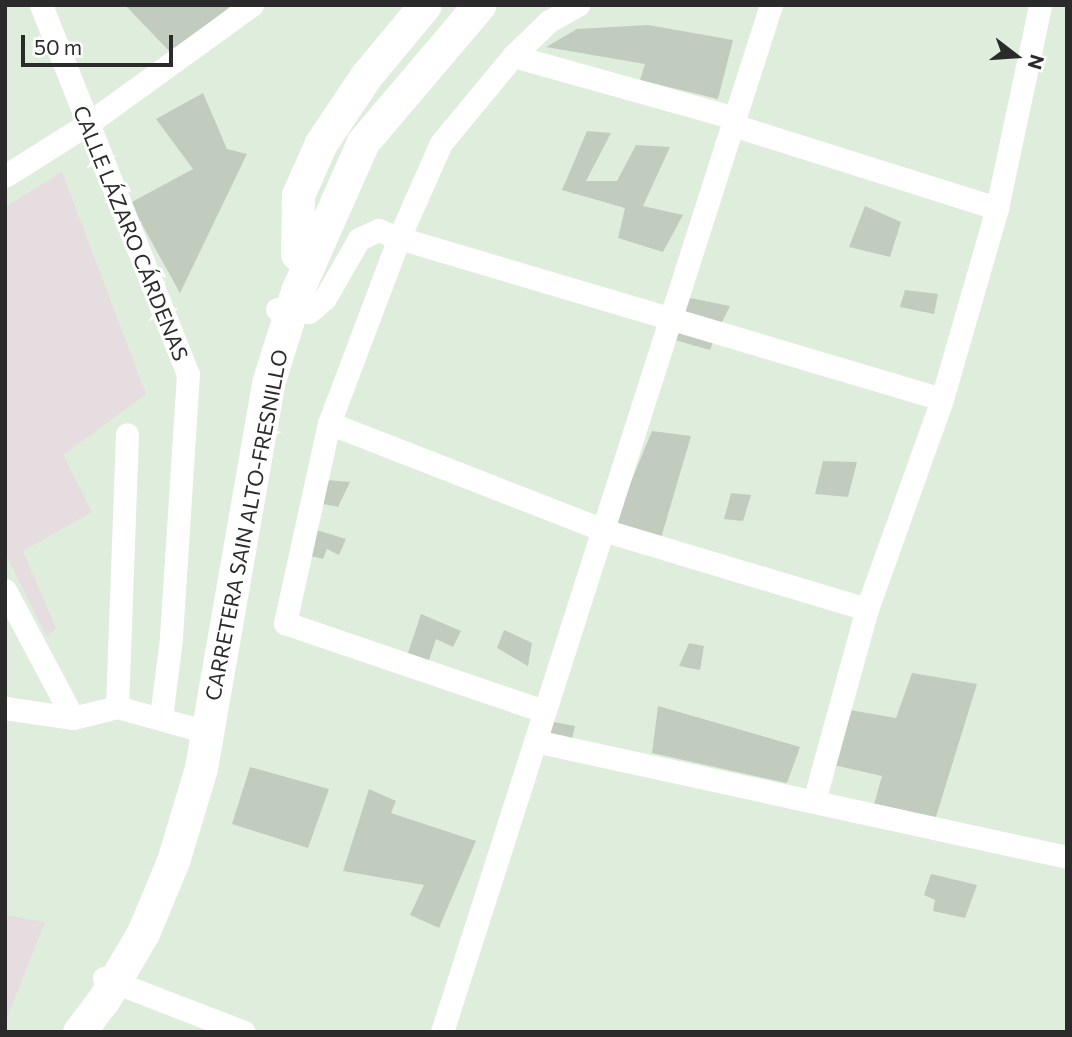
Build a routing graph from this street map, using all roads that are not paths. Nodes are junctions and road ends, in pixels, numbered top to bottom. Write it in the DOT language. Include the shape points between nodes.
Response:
graph roads {
  1 [pos="41,5"];
  2 [pos="252,5"];
  3 [pos="425,5"];
  4 [pos="454,5"];
  5 [pos="479,5"];
  6 [pos="578,5"];
  7 [pos="771,5"];
  8 [pos="1040,5"];
  9 [pos="513,56"];
  10 [pos="734,121"];
  11 [pos="86,125"];
  12 [pos="5,176"];
  13 [pos="997,208"];
  14 [pos="399,238"];
  15 [pos="297,254"];
  16 [pos="283,311"];
  17 [pos="670,320"];
  18 [pos="942,399"];
  19 [pos="329,423"];
  20 [pos="127,433"];
  21 [pos="603,530"];
  22 [pos="5,590"];
  23 [pos="867,609"];
  24 [pos="117,707"];
  25 [pos="5,708"];
  26 [pos="544,712"];
  27 [pos="161,717"];
  28 [pos="73,718"];
  29 [pos="201,730"];
  30 [pos="535,741"];
  31 [pos="814,801"];
  32 [pos="1067,857"];
  33 [pos="109,980"];
  34 [pos="64,1032"];
  35 [pos="79,1032"];
  36 [pos="244,1032"];
  37 [pos="442,1032"];
  1 -- 11 [label="street, CALLE LÁZARO CÁRDENAS"];
  2 -- 11 [label="street"];
  3 -- 15 [label="main road" via="366,76 321,143 298,195"];
  4 -- 15 [label="main road" via="399,67 344,145"];
  5 -- 16 [label="main road" via="363,142"];
  6 -- 9 [label="street" via="549,21"];
  7 -- 10 [label="street"];
  8 -- 13 [label="street"];
  9 -- 10 [label="street"];
  9 -- 14 [label="street" via="441,143"];
  10 -- 13 [label="street"];
  10 -- 17 [label="street"];
  11 -- 12 [label="street"];
  11 -- 27 [label="street, CALLE LÁZARO CÁRDENAS" via="188,374 172,639"];
  13 -- 18 [label="street"];
  14 -- 16 [label="street" via="378,230 359,239 325,299 309,312"];
  14 -- 17 [label="street"];
  14 -- 19 [label="street"];
  15 -- 16 [label="main road"];
  16 -- 29 [label="main road" via="262,355"];
  17 -- 18 [label="street"];
  17 -- 21 [label="street"];
  18 -- 23 [label="street"];
  19 -- 21 [label="street"];
  19 -- 26 [label="street" via="285,622"];
  20 -- 24 [label="street"];
  21 -- 23 [label="street"];
  21 -- 26 [label="street"];
  22 -- 28 [label="street"];
  23 -- 31 [label="street"];
  24 -- 27 [label="street"];
  24 -- 28 [label="street"];
  25 -- 28 [label="street"];
  26 -- 30 [label="street"];
  27 -- 29 [label="street"];
  29 -- 33 [label="main road" via="165,843"];
  30 -- 31 [label="street"];
  30 -- 37 [label="street"];
  31 -- 32 [label="street"];
  33 -- 34 [label="main road"];
  33 -- 35 [label="main road"];
  33 -- 36 [label="street"];
}
